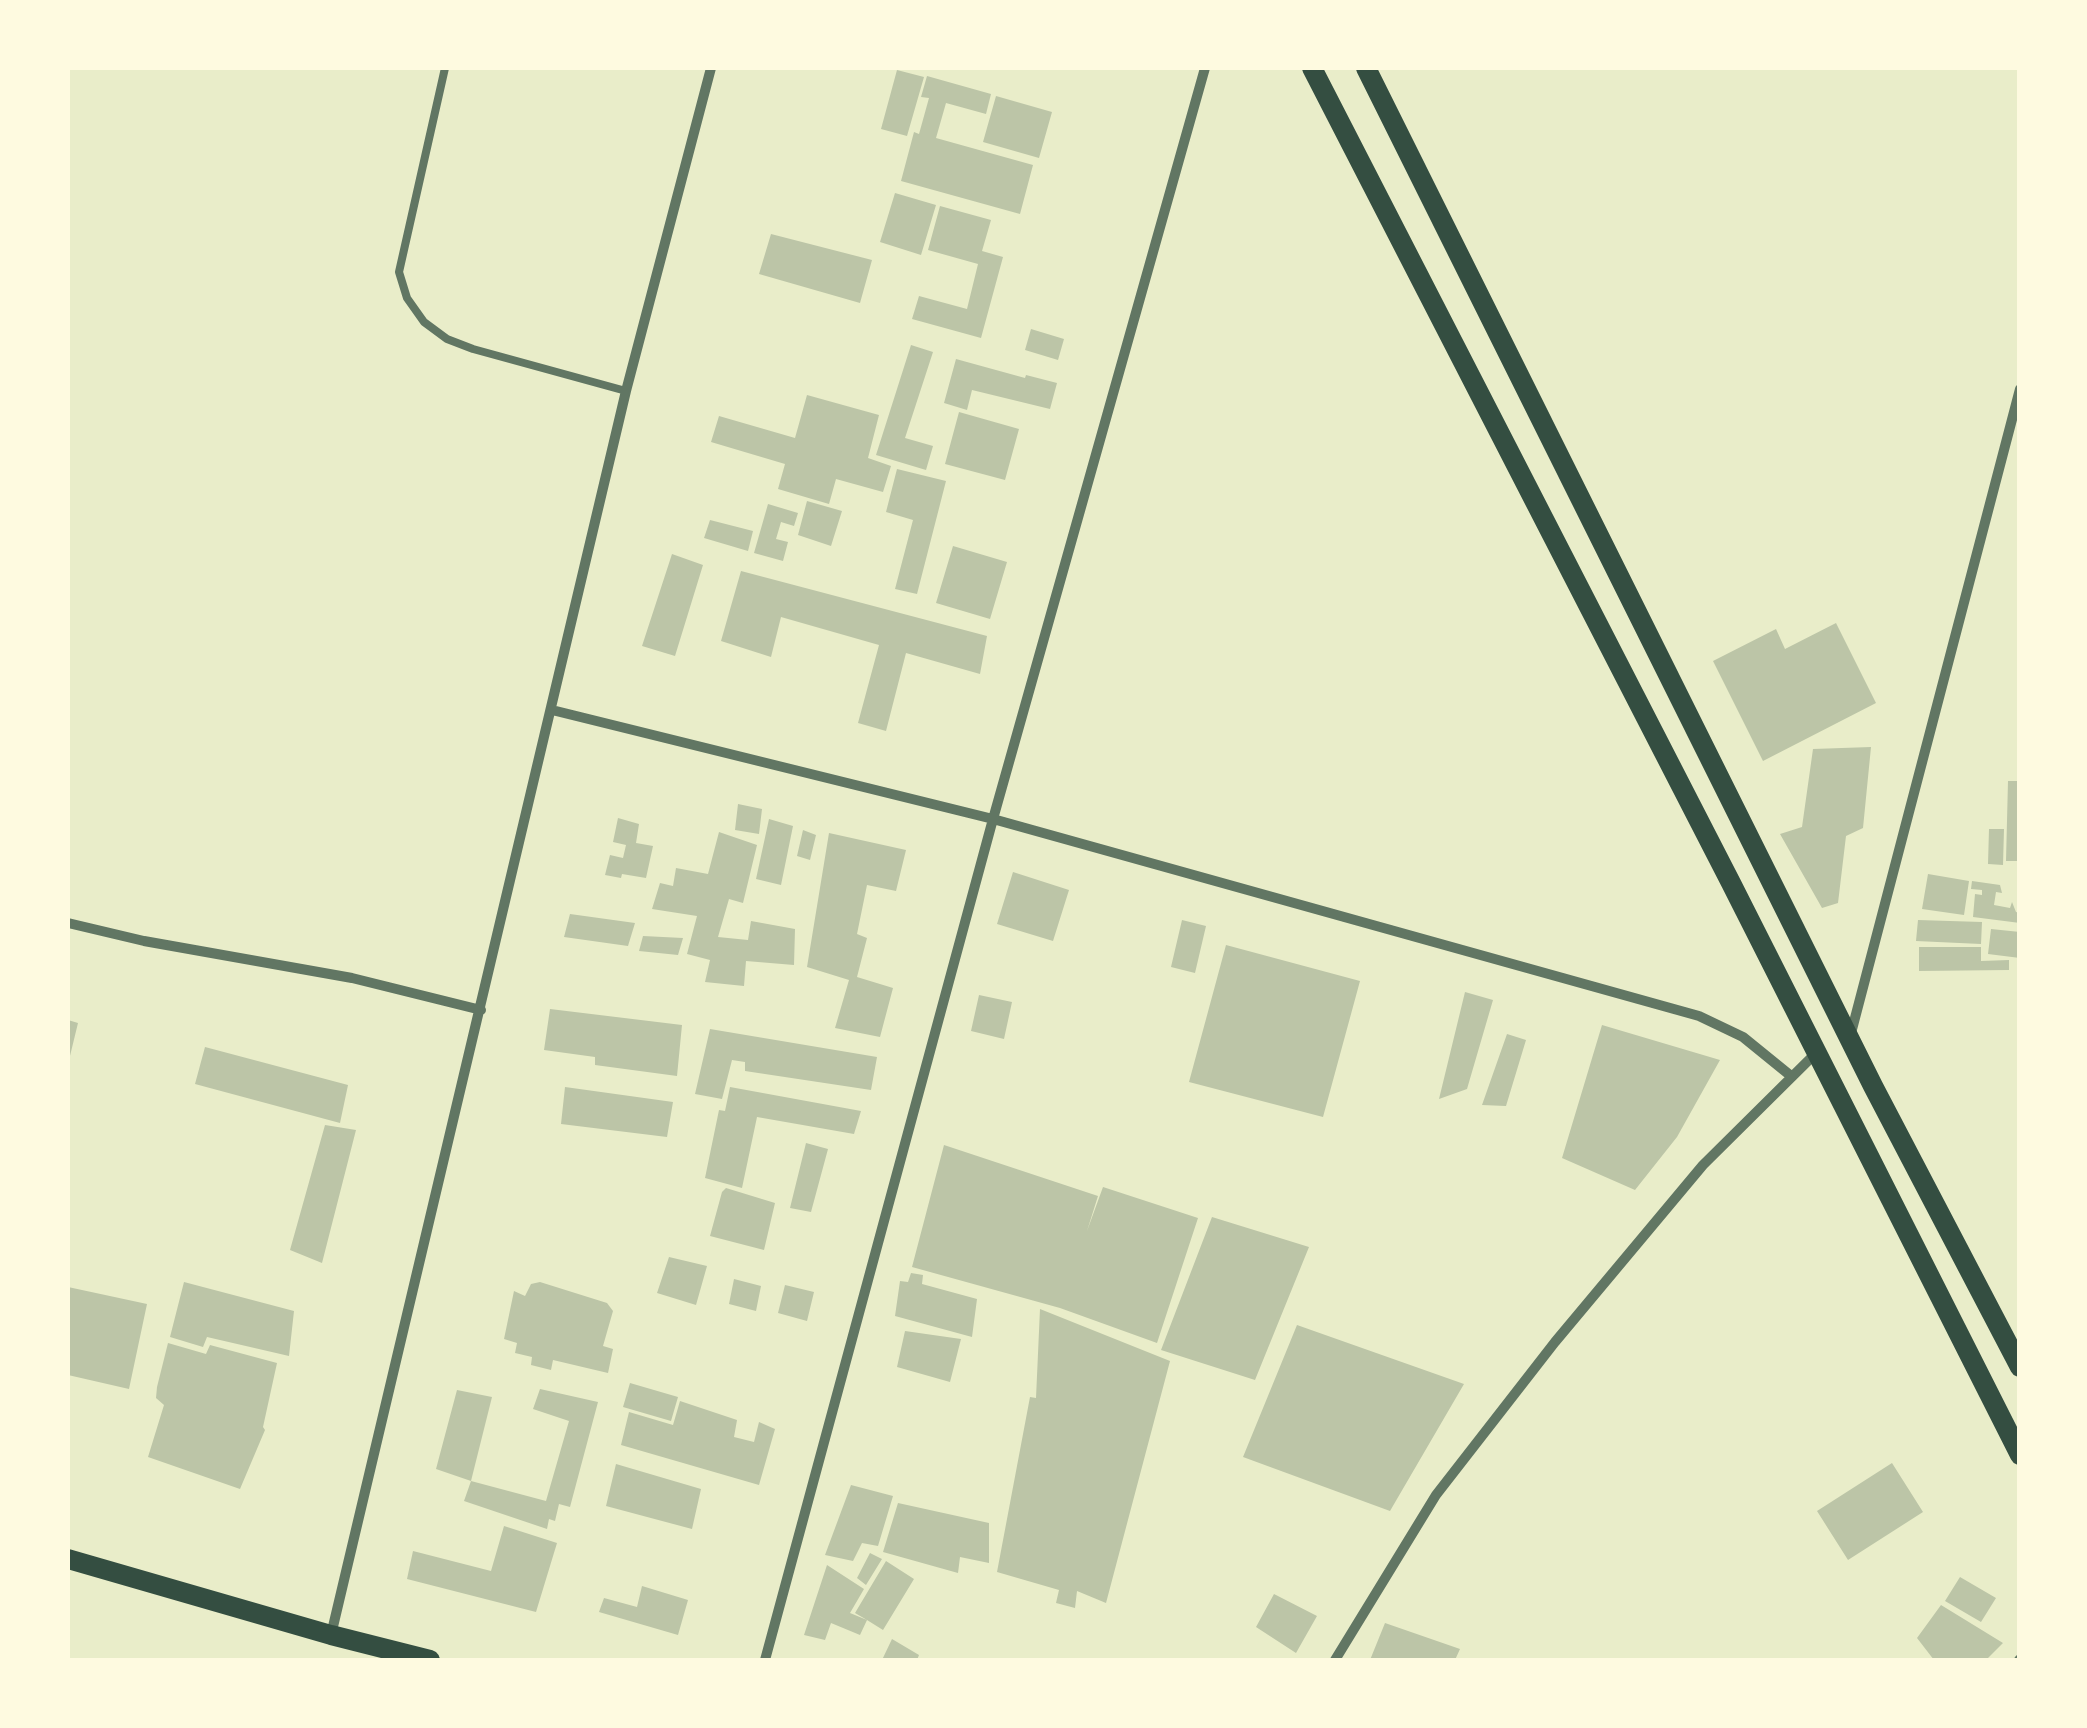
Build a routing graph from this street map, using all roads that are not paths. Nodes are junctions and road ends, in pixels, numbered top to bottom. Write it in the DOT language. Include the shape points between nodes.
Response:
graph roads {
  1 [pos="446,68"];
  2 [pos="712,68"];
  3 [pos="1204,68"];
  4 [pos="1312,68"];
  5 [pos="1366,68"];
  6 [pos="2020,390"];
  7 [pos="626,391"];
  8 [pos="552,710"];
  9 [pos="993,818"];
  10 [pos="68,924"];
  11 [pos="481,1010"];
  12 [pos="1850,1038"];
  13 [pos="1816,1053"];
  14 [pos="1791,1076"];
  15 [pos="2020,1366"];
  16 [pos="2020,1456"];
  17 [pos="68,1559"];
  18 [pos="331,1634"];
  19 [pos="382,1654"];
  20 [pos="430,1660"];
  21 [pos="766,1660"];
  22 [pos="1335,1660"];
  1 -- 7 [label="lane" via="398,272 408,298 446,339"];
  2 -- 7 [label="street"];
  3 -- 9 [label="street"];
  4 -- 13 [label="main road"];
  5 -- 12 [label="main road"];
  6 -- 12 [label="street"];
  7 -- 8 [label="street"];
  8 -- 9 [label="street"];
  8 -- 11 [label="street"];
  9 -- 14 [label="street" via="1699,1016 1742,1037"];
  9 -- 21 [label="street"];
  10 -- 11 [label="street" via="352,978"];
  11 -- 18 [label="street"];
  12 -- 15 [label="main road"];
  13 -- 14 [label="street"];
  13 -- 16 [label="main road"];
  14 -- 22 [label="street" via="1703,1166 1460,1464"];
  17 -- 18 [label="main road"];
  18 -- 19 [label="main road"];
  19 -- 20 [label="main road"];
}
